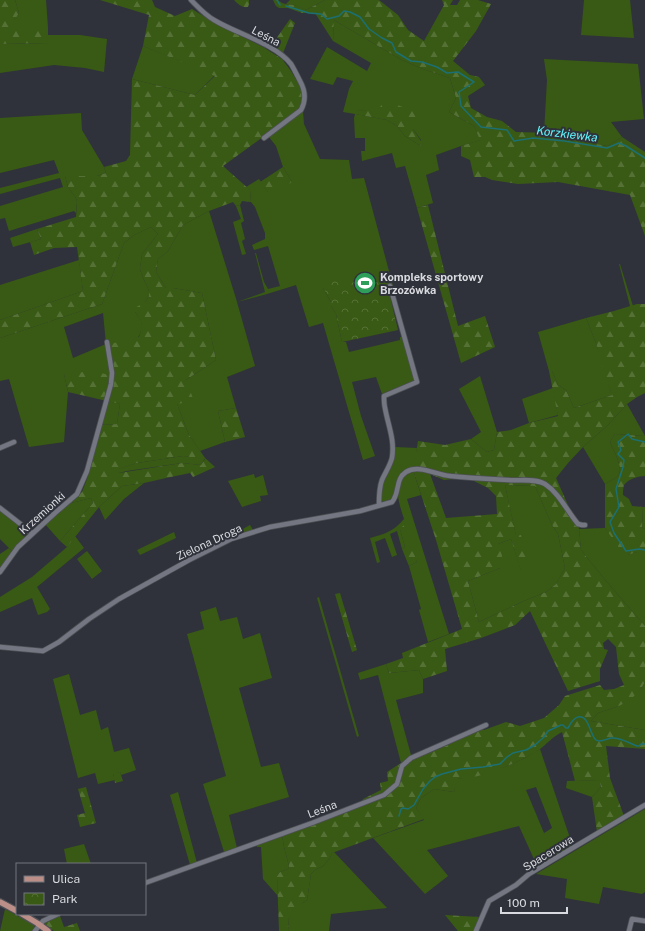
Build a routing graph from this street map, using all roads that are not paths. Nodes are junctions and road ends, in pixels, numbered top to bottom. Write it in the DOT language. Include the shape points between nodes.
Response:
graph roads {
  1 [pos="191,0"];
  2 [pos="264,138"];
  3 [pos="390,286"];
  4 [pos="107,342"];
  5 [pos="14,442"];
  6 [pos="0,448"];
  7 [pos="379,505"];
  8 [pos="0,508"];
  9 [pos="585,525"];
  10 [pos="32,533"];
  11 [pos="0,572"];
  12 [pos="0,647"];
  13 [pos="486,725"];
  14 [pos="645,805"];
  15 [pos="146,883"];
  16 [pos="0,902"];
  17 [pos="16,910"];
  18 [pos="24,915"];
  19 [pos="56,915"];
  20 [pos="645,921"];
  21 [pos="40,925"];
  22 [pos="35,931"];
  23 [pos="48,931"];
  24 [pos="476,931"];
  25 [pos="629,931"];
  1 -- 2 [label="street, Leśna" via="213,20 277,52 291,65 298,77 305,91 304,105"];
  3 -- 7 [label="street" via="417,382 384,396 393,449 390,465 381,482"];
  4 -- 10 [label="street, Krzemionki" via="111,384 87,471 77,494"];
  5 -- 6 [label="street"];
  7 -- 9 [label="street, Zielona Droga" via="392,502 404,473 420,470 449,476 540,482 550,488 578,524"];
  7 -- 12 [label="street, Zielona Droga" via="270,527 231,539 119,599 43,651"];
  8 -- 10 [label="street"];
  10 -- 11 [label="street, Krzemionki"];
  13 -- 15 [label="street, Leśna" via="411,758 402,766 397,784 384,795"];
  14 -- 24 [label="street, Spacerowa" via="529,874 491,900"];
  16 -- 17 [label="main road"];
  18 -- 21 [label="main road"];
  19 -- 21 [label="street" via="42,921"];
  20 -- 25 [label="street" via="632,919"];
  21 -- 22 [label="street"];
  21 -- 23 [label="main road"];
}
